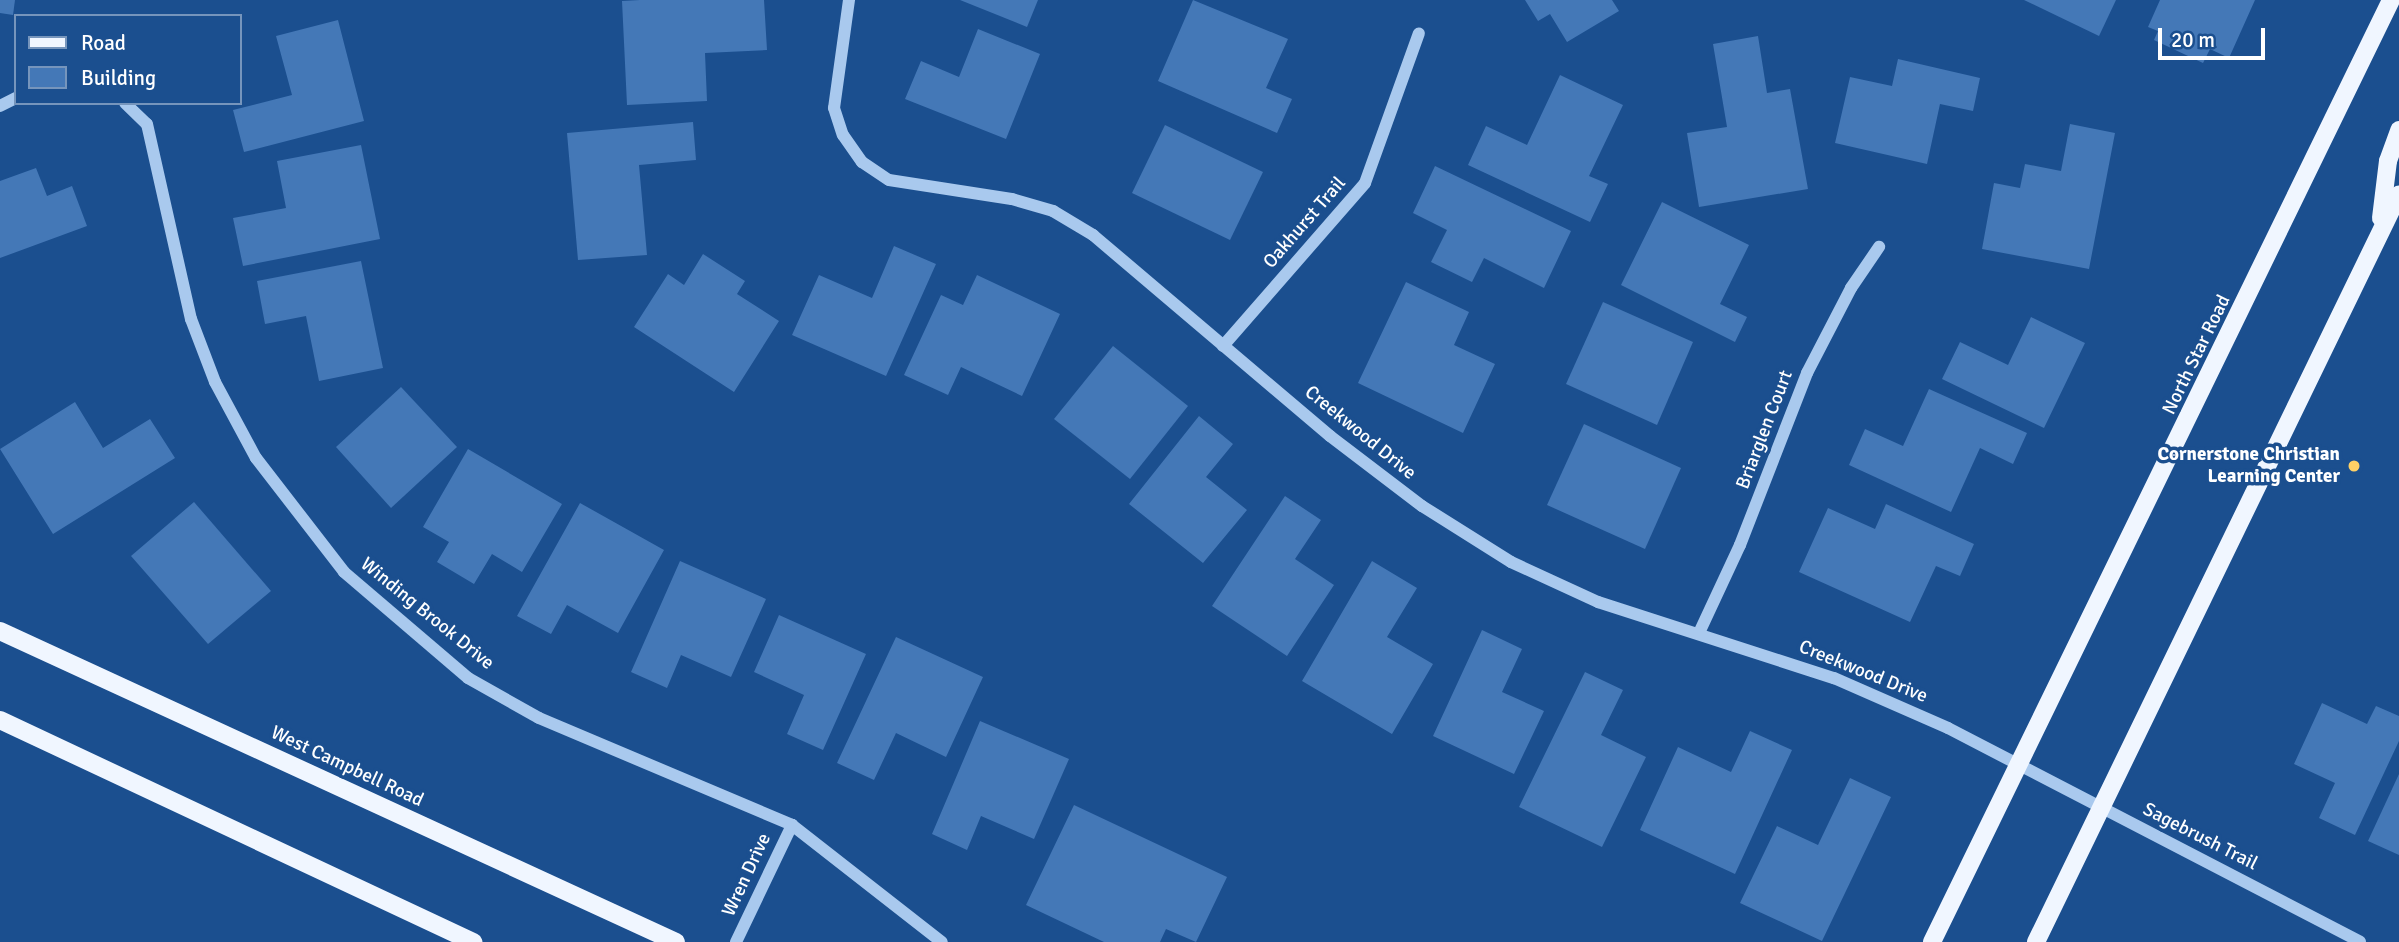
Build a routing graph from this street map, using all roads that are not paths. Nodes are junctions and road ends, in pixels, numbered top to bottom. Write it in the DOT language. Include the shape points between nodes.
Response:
graph roads {
  1 [pos="849,0"];
  2 [pos="2391,0"];
  3 [pos="1419,33"];
  4 [pos="127,105"];
  5 [pos="2399,130"];
  6 [pos="2399,194"];
  7 [pos="2380,229"];
  8 [pos="1879,247"];
  9 [pos="1223,346"];
  10 [pos="0,631"];
  11 [pos="1699,633"];
  12 [pos="0,720"];
  13 [pos="2021,767"];
  14 [pos="2102,809"];
  15 [pos="792,825"];
  16 [pos="473,942"];
  17 [pos="677,942"];
  18 [pos="736,942"];
  19 [pos="942,942"];
  20 [pos="1932,942"];
  21 [pos="2036,942"];
  22 [pos="2360,942"];
  1 -- 9 [label="street, Creekwood Drive" via="834,108 843,135 862,162 889,180 968,190 1053,211 1093,235"];
  2 -- 13 [label="main road, North Star Road"];
  3 -- 9 [label="street, Oakhurst Trail" via="1366,183"];
  4 -- 15 [label="street, Winding Brook Drive" via="147,124 159,162 174,255 215,382 256,458 344,572 468,678 539,718"];
  5 -- 7 [label="main road" via="2388,161"];
  6 -- 7 [label="main road"];
  7 -- 14 [label="main road"];
  8 -- 11 [label="street, Briarglen Court" via="1851,288 1807,373 1740,545"];
  9 -- 11 [label="street, Creekwood Drive" via="1422,506 1511,562 1598,602"];
  10 -- 17 [label="main road, West Campbell Road"];
  11 -- 13 [label="street, Creekwood Drive" via="1834,678"];
  12 -- 16 [label="main road"];
  13 -- 14 [label="street, Sagebrush Trail"];
  13 -- 20 [label="main road, North Star Road"];
  14 -- 21 [label="main road"];
  14 -- 22 [label="street, Sagebrush Trail"];
  15 -- 18 [label="street, Wren Drive"];
  15 -- 19 [label="street, Winding Brook Drive"];
}
